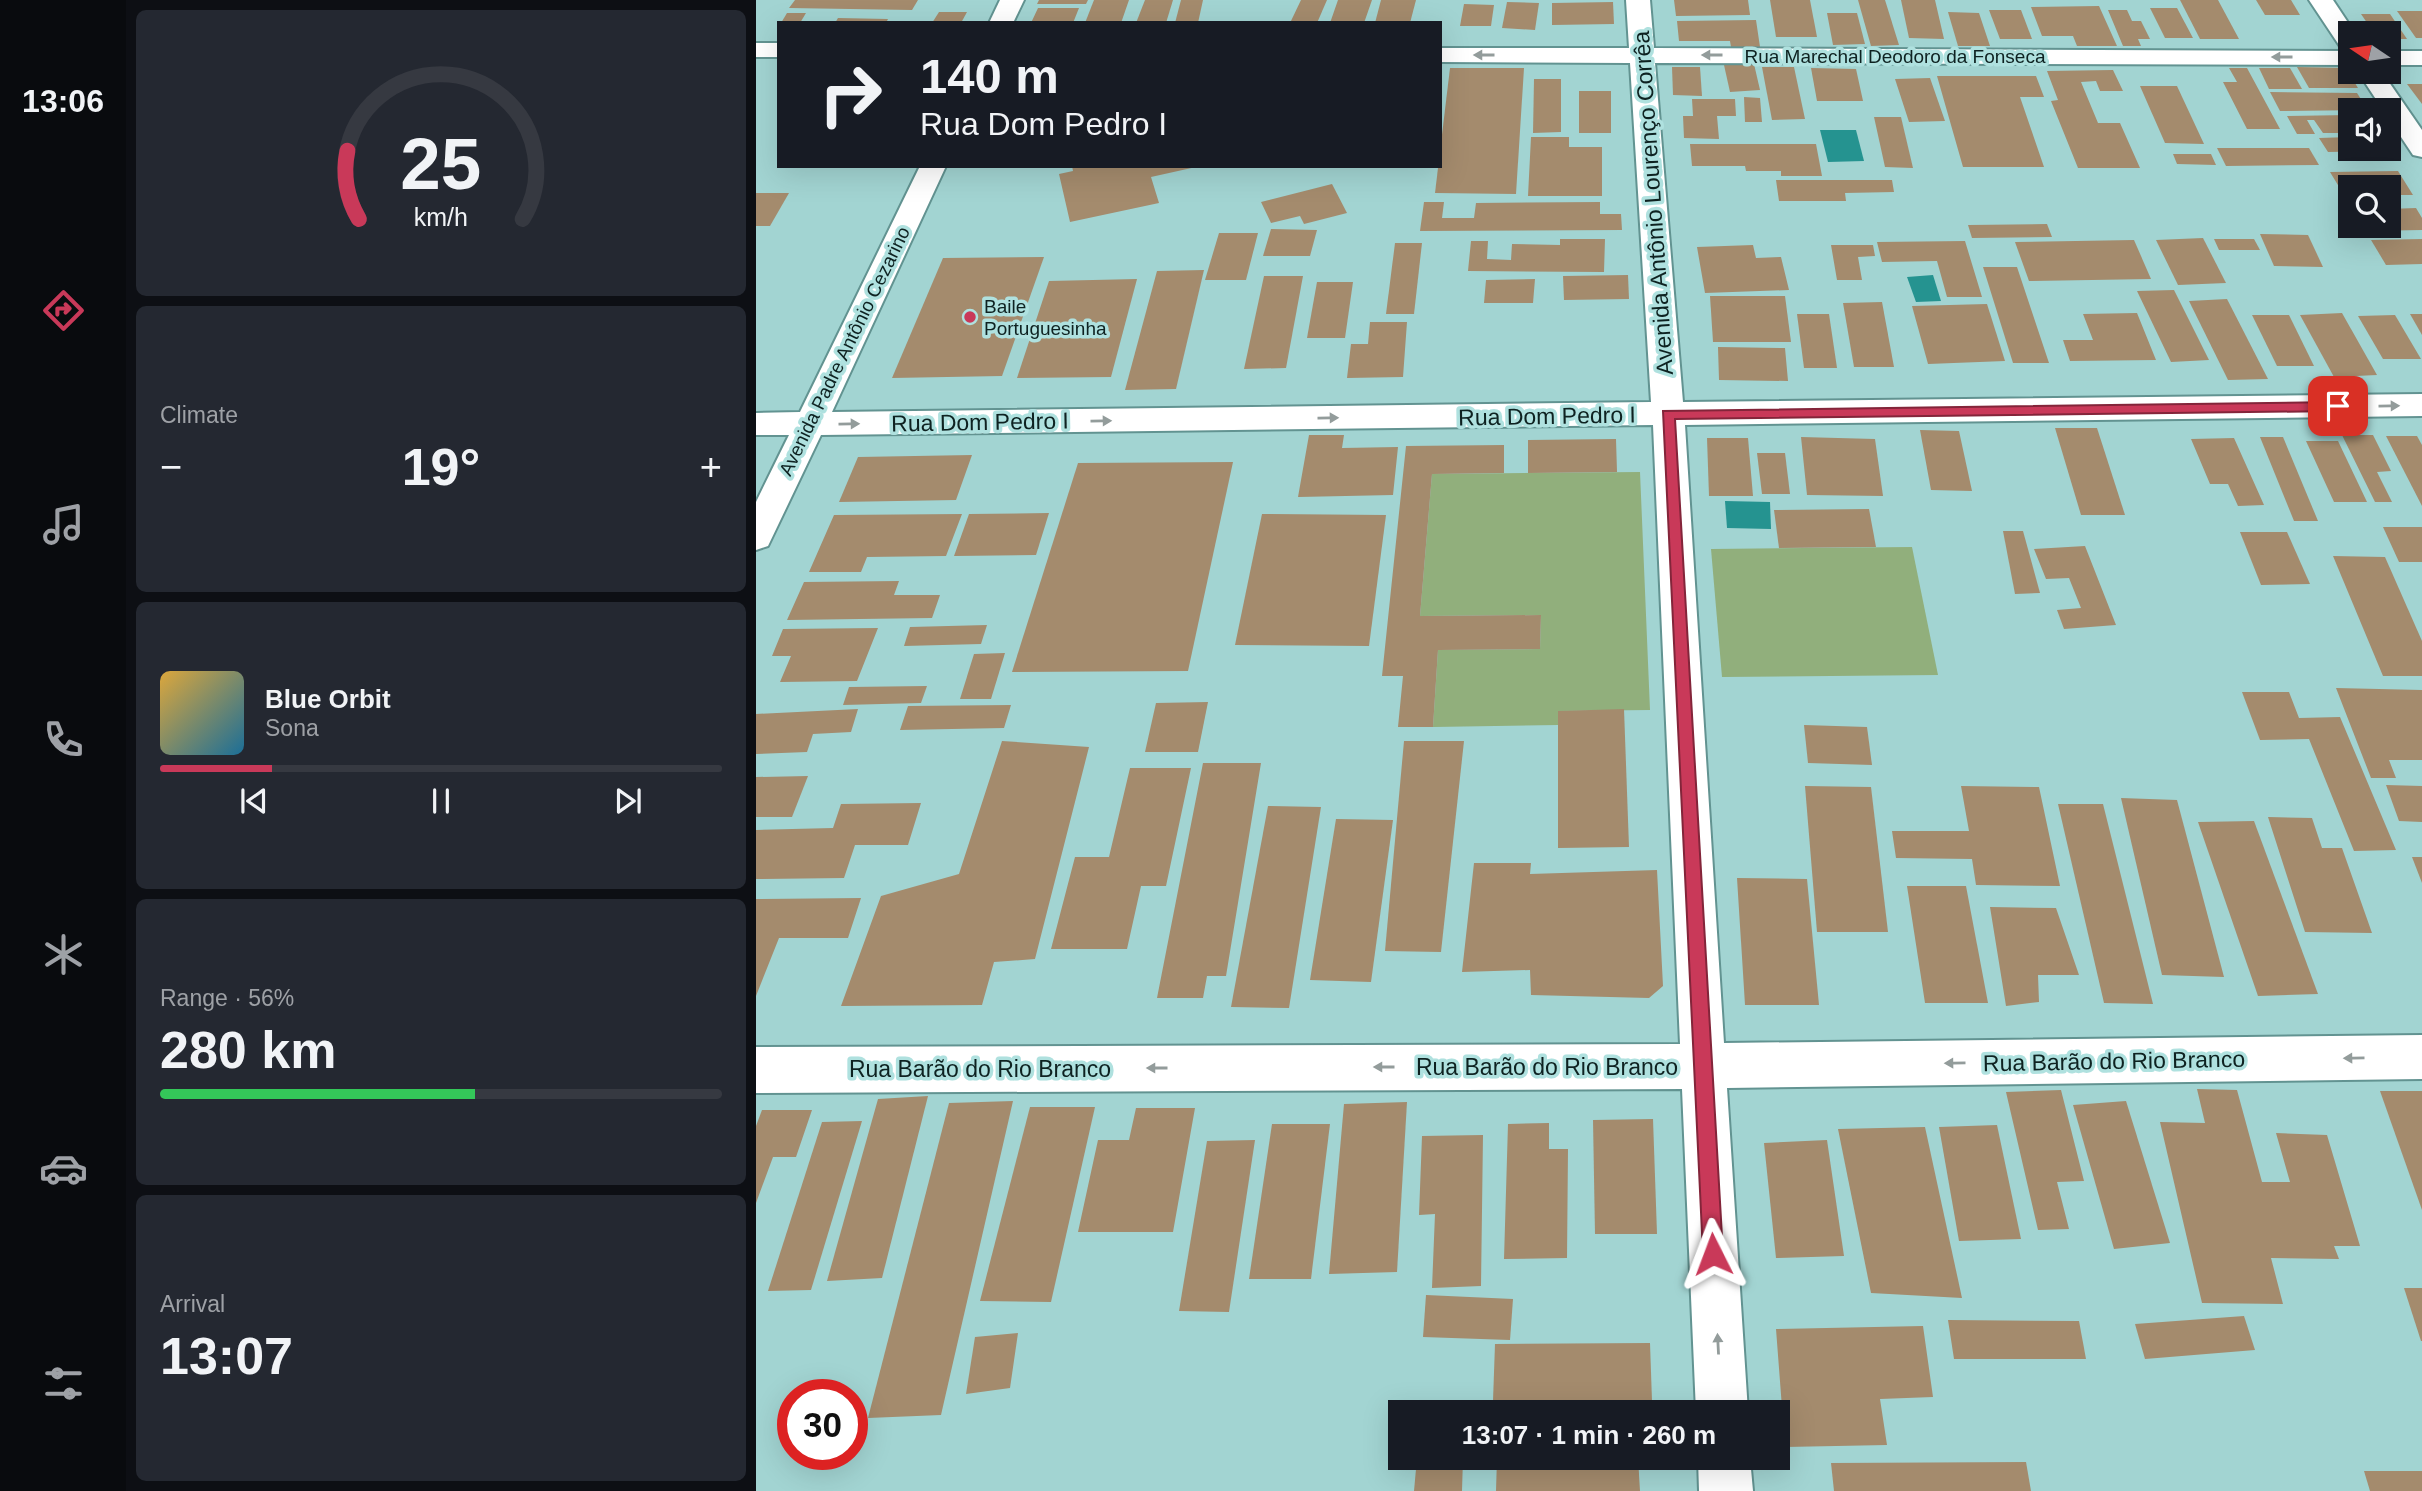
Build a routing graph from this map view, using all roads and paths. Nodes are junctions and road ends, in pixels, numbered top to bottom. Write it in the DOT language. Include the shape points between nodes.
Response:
graph roads {
  1 [pos="1012,0"];
  2 [pos="1638,0"];
  3 [pos="2322,0"];
  4 [pos="1002,21"];
  5 [pos="2338,25"];
  6 [pos="756,50"];
  7 [pos="777,50"];
  8 [pos="1442,55"];
  9 [pos="1642,55"];
  10 [pos="2338,58"];
  11 [pos="2401,58"];
  12 [pos="2422,58"];
  13 [pos="2378,84"];
  14 [pos="2422,149"];
  15 [pos="932,168"];
  16 [pos="2422,405"];
  17 [pos="1668,414"];
  18 [pos="809,424"];
  19 [pos="756,425"];
  20 [pos="756,537"];
  21 [pos="2422,1057"];
  22 [pos="1704,1066"];
  23 [pos="756,1070"];
  24 [pos="1721,1400"];
  25 [pos="1725,1470"];
  26 [pos="1726,1491"];
  1 -- 4 [label="street"];
  2 -- 9 [label="street, Avenida Antônio Lourenço Corrêa"];
  3 -- 5 [label="street"];
  6 -- 7 [label="street"];
  9 -- 8 [label="street, Rua Marechal Deodoro da Fonseca, one-way"];
  10 -- 9 [label="street, Rua Marechal Deodoro da Fonseca, one-way"];
  9 -- 17 [label="street, Avenida Antônio Lourenço Corrêa"];
  11 -- 12 [label="street"];
  13 -- 14 [label="street"];
  15 -- 18 [label="street, Avenida Padre Antônio Cezarino"];
  17 -- 16 [label="street, Rua Dom Pedro I, one-way"];
  18 -- 17 [label="street, Rua Dom Pedro I, one-way"];
  17 -- 22 [label="street, Avenida Antônio Lourenço Corrêa"];
  18 -- 19 [label="street, Rua Dom Pedro I"];
  18 -- 20 [label="street, Avenida Padre Antônio Cezarino"];
  21 -- 22 [label="street, Rua Barão do Rio Branco, one-way"];
  22 -- 23 [label="street, Rua Barão do Rio Branco, one-way"];
  24 -- 22 [label="street, Avenida Antônio Lourenço Corrêa, one-way"];
  25 -- 26 [label="street"];
}
